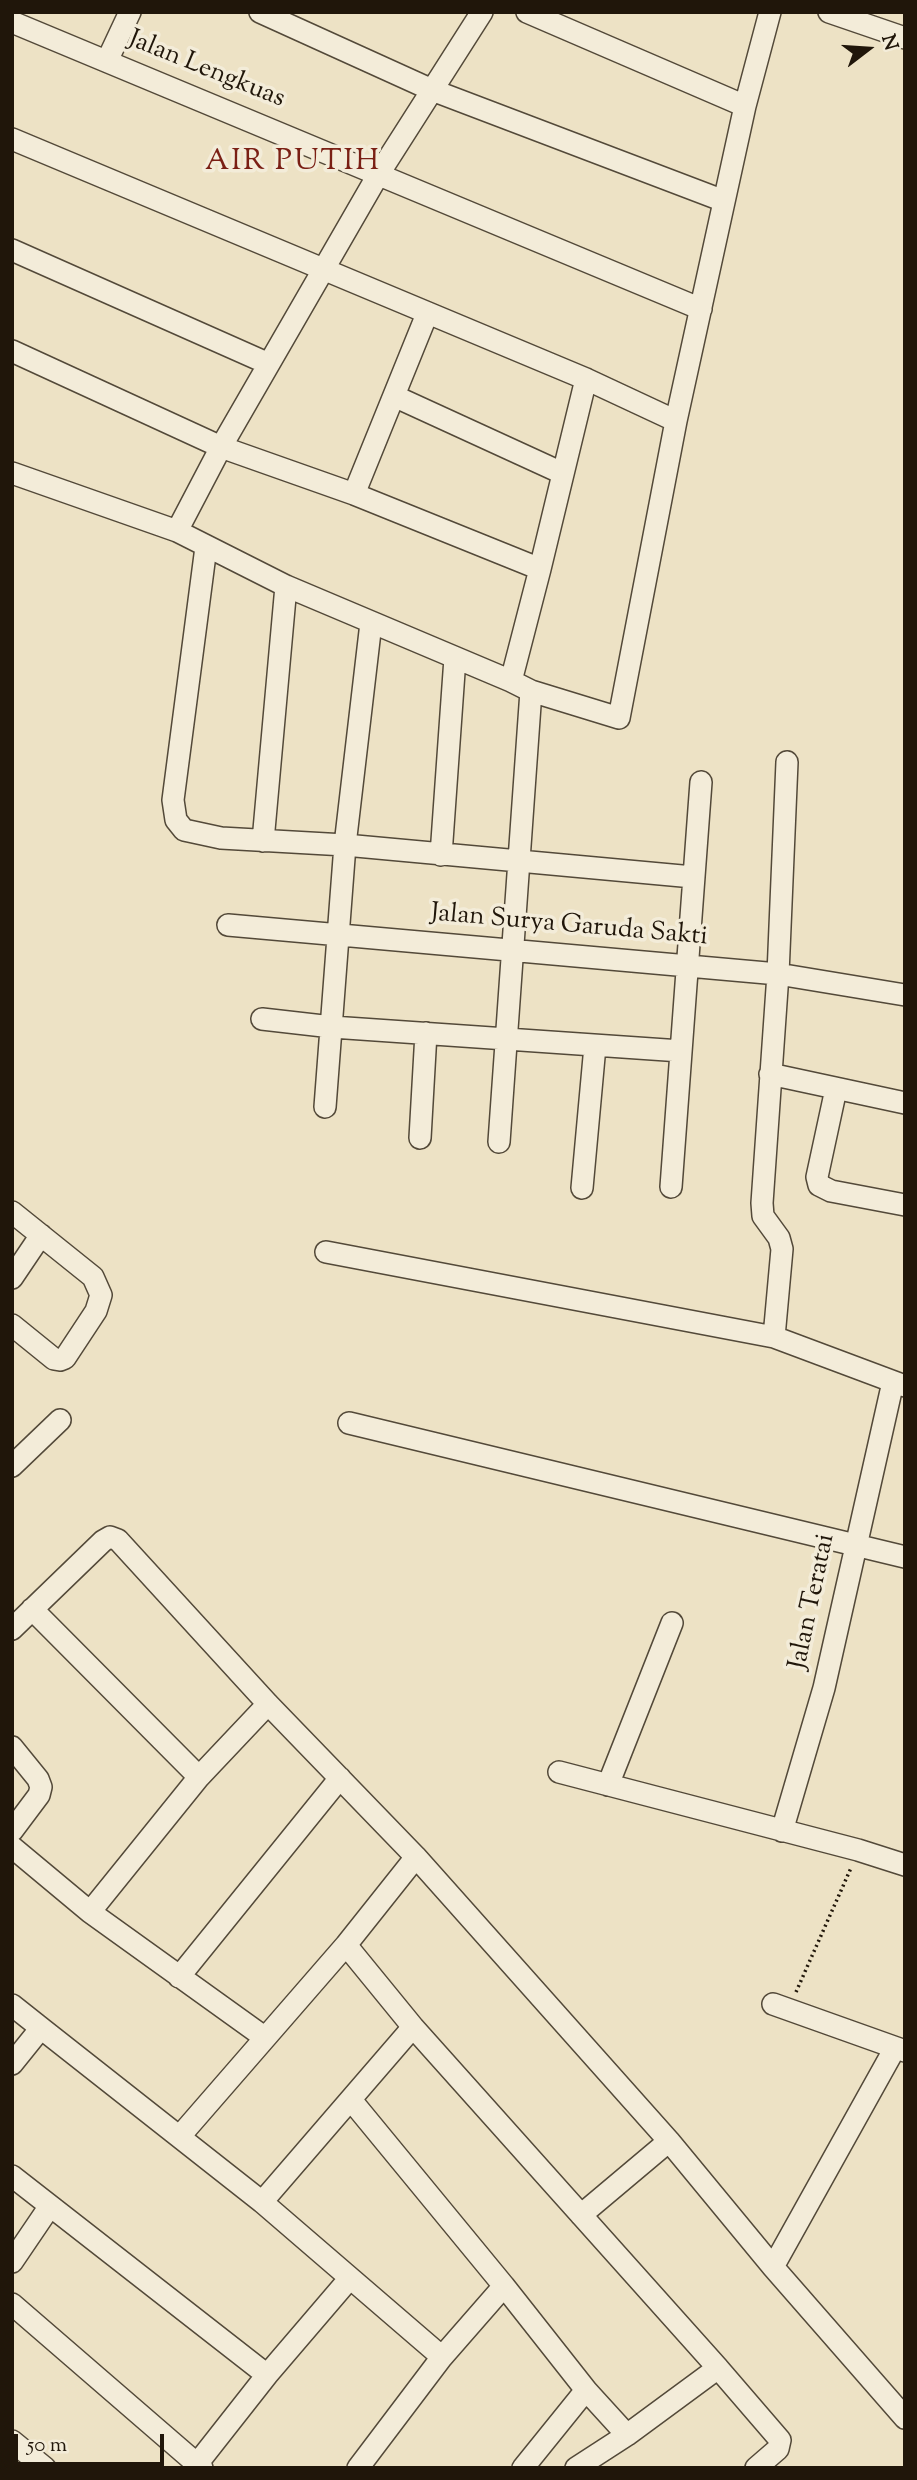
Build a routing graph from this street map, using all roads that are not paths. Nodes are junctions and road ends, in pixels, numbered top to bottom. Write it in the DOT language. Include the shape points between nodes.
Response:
graph roads {
  1 [pos="130,12"];
  2 [pos="260,12"];
  3 [pos="482,12"];
  4 [pos="527,12"];
  5 [pos="770,12"];
  6 [pos="832,13"];
  7 [pos="12,22"];
  8 [pos="905,38"];
  9 [pos="107,61"];
  10 [pos="432,90"];
  11 [pos="745,106"];
  12 [pos="12,139"];
  13 [pos="378,175"];
  14 [pos="724,201"];
  15 [pos="12,250"];
  16 [pos="323,269"];
  17 [pos="701,309"];
  18 [pos="427,314"];
  19 [pos="12,351"];
  20 [pos="269,364"];
  21 [pos="586,379"];
  22 [pos="394,396"];
  23 [pos="676,421"];
  24 [pos="221,447"];
  25 [pos="562,472"];
  26 [pos="12,473"];
  27 [pos="354,494"];
  28 [pos="177,531"];
  29 [pos="206,547"];
  30 [pos="540,569"];
  31 [pos="286,586"];
  32 [pos="372,624"];
  33 [pos="455,658"];
  34 [pos="511,681"];
  35 [pos="531,691"];
  36 [pos="788,762"];
  37 [pos="701,782"];
  38 [pos="262,841"];
  39 [pos="345,845"];
  40 [pos="441,855"];
  41 [pos="520,862"];
  42 [pos="694,877"];
  43 [pos="228,925"];
  44 [pos="340,937"];
  45 [pos="512,949"];
  46 [pos="690,965"];
  47 [pos="778,974"];
  48 [pos="905,995"];
  49 [pos="262,1019"];
  50 [pos="332,1027"];
  51 [pos="426,1032"];
  52 [pos="507,1037"];
  53 [pos="595,1046"];
  54 [pos="681,1051"];
  55 [pos="770,1074"];
  56 [pos="836,1089"];
  57 [pos="905,1103"];
  58 [pos="325,1107"];
  59 [pos="420,1138"];
  60 [pos="499,1142"];
  61 [pos="671,1187"];
  62 [pos="582,1188"];
  63 [pos="905,1205"];
  64 [pos="12,1212"];
  65 [pos="41,1235"];
  66 [pos="326,1252"];
  67 [pos="12,1278"];
  68 [pos="12,1325"];
  69 [pos="774,1337"];
  70 [pos="899,1384"];
  71 [pos="60,1420"];
  72 [pos="349,1423"];
  73 [pos="12,1466"];
  74 [pos="855,1545"];
  75 [pos="905,1557"];
  76 [pos="32,1609"];
  77 [pos="672,1623"];
  78 [pos="12,1629"];
  79 [pos="268,1704"];
  80 [pos="12,1747"];
  81 [pos="559,1772"];
  82 [pos="199,1777"];
  83 [pos="340,1778"];
  84 [pos="608,1785"];
  85 [pos="12,1831"];
  86 [pos="782,1831"];
  87 [pos="12,1847"];
  88 [pos="416,1857"];
  89 [pos="905,1865"];
  90 [pos="90,1912"];
  91 [pos="346,1945"];
  92 [pos="179,1977"];
  93 [pos="12,2005"];
  94 [pos="781,2007"];
  95 [pos="413,2027"];
  96 [pos="41,2028"];
  97 [pos="264,2037"];
  98 [pos="900,2050"];
  99 [pos="12,2064"];
  100 [pos="351,2100"];
  101 [pos="180,2136"];
  102 [pos="669,2141"];
  103 [pos="12,2176"];
  104 [pos="262,2202"];
  105 [pos="50,2206"];
  106 [pos="581,2215"];
  107 [pos="12,2262"];
  108 [pos="773,2267"];
  109 [pos="350,2278"];
  110 [pos="504,2286"];
  111 [pos="12,2304"];
  112 [pos="442,2357"];
  113 [pos="718,2368"];
  114 [pos="267,2375"];
  115 [pos="586,2390"];
  116 [pos="905,2418"];
  117 [pos="627,2435"];
  118 [pos="12,2441"];
  119 [pos="200,2466"];
  120 [pos="45,2468"];
  121 [pos="358,2468"];
  122 [pos="523,2468"];
  123 [pos="576,2468"];
  124 [pos="756,2468"];
  1 -- 9 [label="street"];
  2 -- 10 [label="street"];
  3 -- 10 [label="street"];
  4 -- 11 [label="street"];
  5 -- 11 [label="street"];
  6 -- 8 [label="street"];
  7 -- 9 [label="street, Jalan Lengkuas"];
  9 -- 13 [label="street, Jalan Lengkuas"];
  10 -- 13 [label="street"];
  10 -- 14 [label="street"];
  11 -- 14 [label="street"];
  12 -- 16 [label="street"];
  13 -- 16 [label="street"];
  13 -- 17 [label="street, Jalan Lengkuas"];
  14 -- 17 [label="street"];
  15 -- 20 [label="street"];
  16 -- 18 [label="street"];
  16 -- 20 [label="street"];
  17 -- 23 [label="street"];
  18 -- 21 [label="street"];
  18 -- 22 [label="street"];
  19 -- 24 [label="street"];
  20 -- 24 [label="street"];
  21 -- 23 [label="street"];
  21 -- 25 [label="street"];
  22 -- 25 [label="street"];
  22 -- 27 [label="street"];
  23 -- 35 [label="street" via="619,718"];
  24 -- 27 [label="street"];
  24 -- 28 [label="street"];
  25 -- 30 [label="street"];
  26 -- 28 [label="street"];
  27 -- 30 [label="street"];
  28 -- 29 [label="street"];
  29 -- 31 [label="street"];
  29 -- 38 [label="street" via="174,813 179,826 194,834"];
  30 -- 34 [label="street"];
  31 -- 32 [label="street"];
  31 -- 38 [label="street"];
  32 -- 33 [label="street"];
  32 -- 39 [label="street"];
  33 -- 34 [label="street"];
  33 -- 40 [label="street"];
  34 -- 35 [label="street"];
  35 -- 41 [label="street"];
  36 -- 47 [label="street"];
  37 -- 42 [label="street"];
  38 -- 39 [label="street"];
  39 -- 40 [label="street"];
  39 -- 44 [label="street"];
  40 -- 41 [label="street"];
  41 -- 42 [label="street"];
  41 -- 45 [label="street"];
  42 -- 46 [label="street"];
  43 -- 44 [label="street, Jalan Surya Garuda Sakti"];
  44 -- 45 [label="street, Jalan Surya Garuda Sakti"];
  44 -- 50 [label="street"];
  45 -- 46 [label="street, Jalan Surya Garuda Sakti"];
  45 -- 52 [label="street"];
  46 -- 47 [label="street, Jalan Surya Garuda Sakti"];
  46 -- 54 [label="street"];
  47 -- 48 [label="street, Jalan Surya Garuda Sakti"];
  47 -- 55 [label="street"];
  49 -- 50 [label="street"];
  50 -- 51 [label="street"];
  50 -- 58 [label="street"];
  51 -- 52 [label="street"];
  51 -- 59 [label="street"];
  52 -- 53 [label="street"];
  52 -- 60 [label="street"];
  53 -- 54 [label="street"];
  53 -- 62 [label="street"];
  54 -- 61 [label="street"];
  55 -- 56 [label="street"];
  55 -- 69 [label="street" via="763,1216 779,1238 783,1258"];
  56 -- 57 [label="street"];
  56 -- 63 [label="street" via="818,1185"];
  64 -- 65 [label="street"];
  65 -- 67 [label="street"];
  65 -- 68 [label="street" via="93,1277 100,1289 99,1302 60,1360"];
  66 -- 69 [label="street"];
  69 -- 70 [label="street"];
  70 -- 74 [label="street, Jalan Teratai"];
  71 -- 73 [label="street"];
  72 -- 74 [label="street"];
  74 -- 75 [label="street"];
  74 -- 86 [label="street, Jalan Teratai" via="802,1775"];
  76 -- 78 [label="street"];
  76 -- 79 [label="street" via="103,1541 113,1538 130,1551"];
  76 -- 82 [label="street"];
  77 -- 84 [label="street"];
  79 -- 82 [label="street"];
  79 -- 83 [label="street"];
  80 -- 85 [label="street" via="41,1787"];
  81 -- 84 [label="street"];
  82 -- 90 [label="street"];
  83 -- 88 [label="street"];
  83 -- 92 [label="street"];
  84 -- 86 [label="street"];
  86 -- 89 [label="street"];
  87 -- 90 [label="street"];
  88 -- 91 [label="street"];
  88 -- 102 [label="street"];
  90 -- 92 [label="street"];
  91 -- 95 [label="street"];
  91 -- 97 [label="street"];
  92 -- 97 [label="street"];
  93 -- 96 [label="street"];
  94 -- 98 [label="street"];
  95 -- 100 [label="street"];
  95 -- 106 [label="street"];
  96 -- 99 [label="street"];
  96 -- 101 [label="street"];
  97 -- 101 [label="street"];
  98 -- 108 [label="street"];
  100 -- 104 [label="street"];
  100 -- 110 [label="street"];
  101 -- 104 [label="street"];
  102 -- 106 [label="street"];
  102 -- 108 [label="street"];
  103 -- 105 [label="street"];
  104 -- 109 [label="street"];
  105 -- 107 [label="street"];
  105 -- 114 [label="street"];
  106 -- 113 [label="street"];
  108 -- 116 [label="street"];
  109 -- 112 [label="street"];
  109 -- 114 [label="street"];
  110 -- 112 [label="street"];
  110 -- 115 [label="street"];
  111 -- 119 [label="street"];
  112 -- 121 [label="street"];
  113 -- 117 [label="street"];
  113 -- 124 [label="street" via="780,2440 778,2449"];
  114 -- 119 [label="street"];
  115 -- 117 [label="street"];
  115 -- 122 [label="street"];
  117 -- 123 [label="street"];
  118 -- 120 [label="street"];
}
